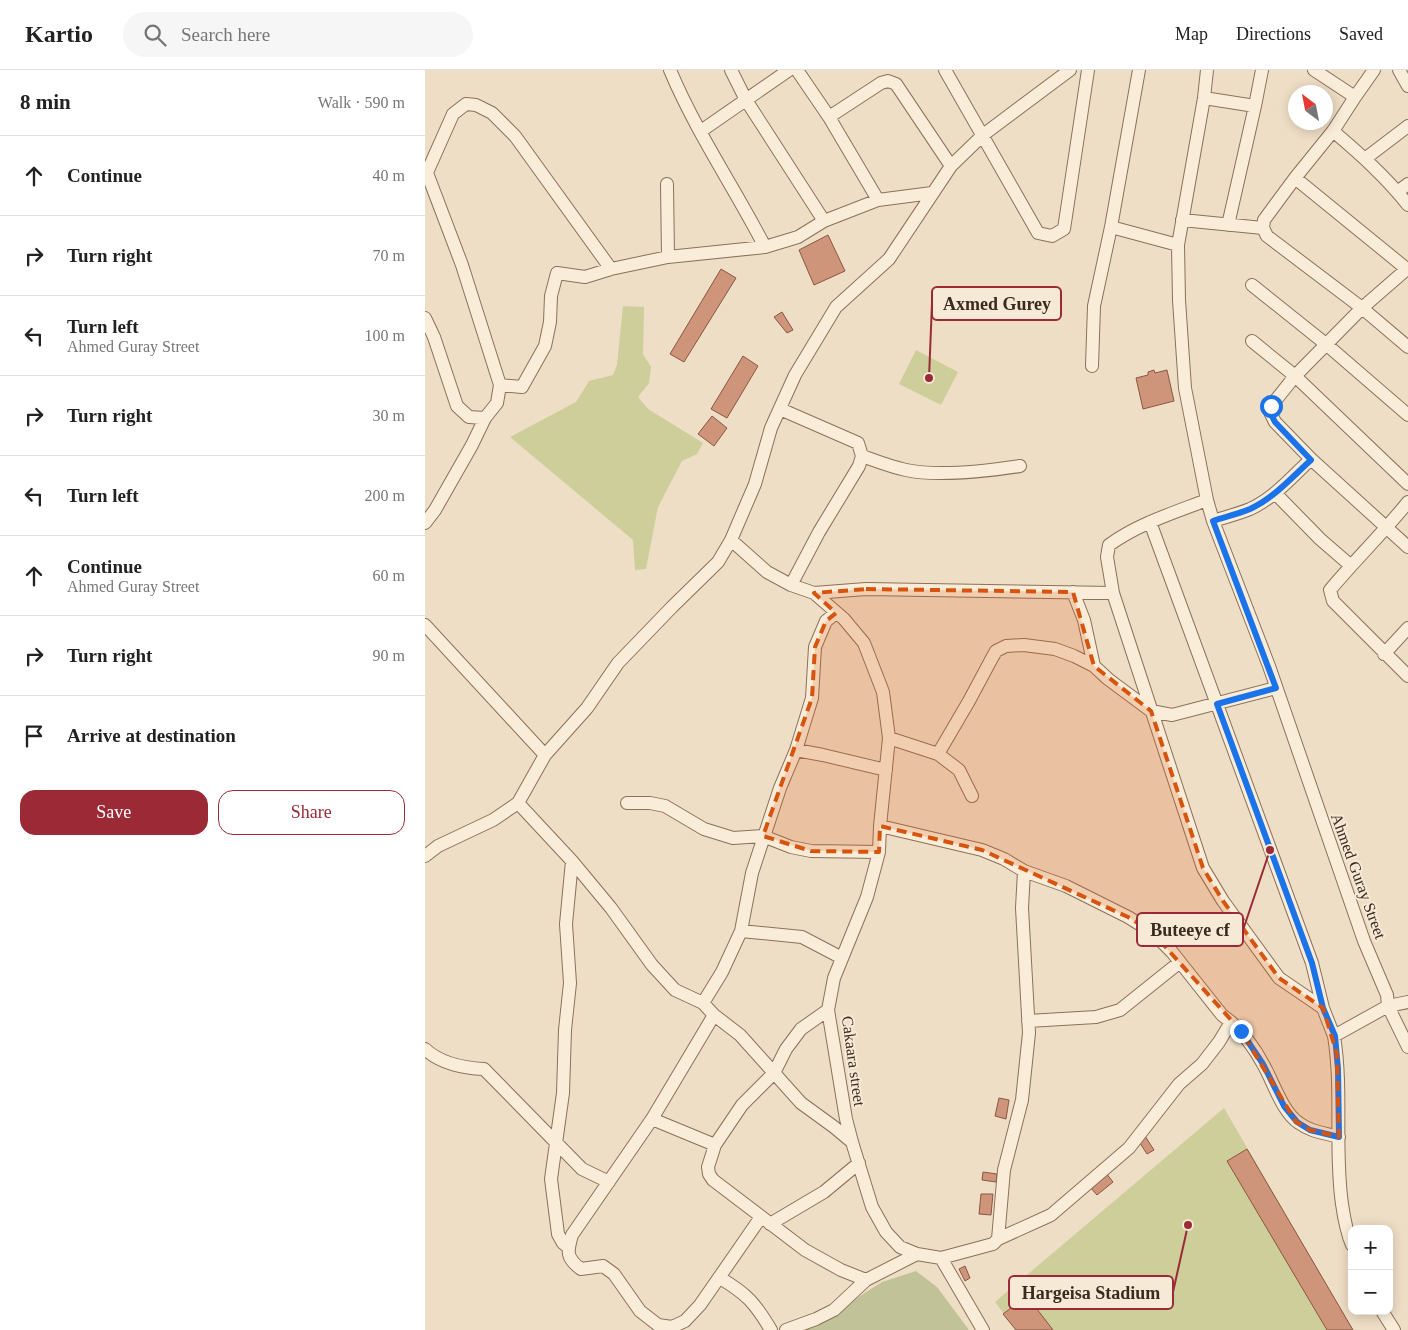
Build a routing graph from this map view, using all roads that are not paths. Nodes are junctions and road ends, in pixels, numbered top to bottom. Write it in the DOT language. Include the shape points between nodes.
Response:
graph roads {
  1 [pos="670,70"];
  2 [pos="731,70"];
  3 [pos="789,70"];
  4 [pos="797,70"];
  5 [pos="888,70"];
  6 [pos="945,70"];
  7 [pos="1070,70"];
  8 [pos="1088,70"];
  9 [pos="1139,70"];
  10 [pos="1207,70"];
  11 [pos="1262,70"];
  12 [pos="1314,70"];
  13 [pos="1374,70"];
  14 [pos="1401,71"];
  15 [pos="895,84"];
  16 [pos="1408,86"];
  17 [pos="1355,96"];
  18 [pos="1204,98"];
  19 [pos="746,100"];
  20 [pos="1255,106"];
  21 [pos="829,117"];
  22 [pos="1408,126"];
  23 [pos="701,130"];
  24 [pos="1333,131"];
  25 [pos="983,136"];
  26 [pos="1366,158"];
  27 [pos="951,166"];
  28 [pos="426,175"];
  29 [pos="1295,178"];
  30 [pos="667,184"];
  31 [pos="1403,188"];
  32 [pos="933,193"];
  33 [pos="878,200"];
  34 [pos="1408,206"];
  35 [pos="1182,220"];
  36 [pos="824,221"];
  37 [pos="1228,225"];
  38 [pos="1111,227"];
  39 [pos="1263,228"];
  40 [pos="1178,245"];
  41 [pos="765,246"];
  42 [pos="668,257"];
  43 [pos="611,269"];
  44 [pos="1408,269"];
  45 [pos="1252,285"];
  46 [pos="1362,308"];
  47 [pos="425,318"];
  48 [pos="1251,341"];
  49 [pos="1327,345"];
  50 [pos="1408,347"];
  51 [pos="1092,366"];
  52 [pos="1295,376"];
  53 [pos="501,385"];
  54 [pos="780,409"];
  55 [pos="1408,415"];
  56 [pos="485,418"];
  57 [pos="862,456"];
  58 [pos="1311,460"];
  59 [pos="1020,466"];
  60 [pos="1408,484"];
  61 [pos="1275,493"];
  62 [pos="1207,500"];
  63 [pos="1408,502"];
  64 [pos="1213,521"];
  65 [pos="1150,522"];
  66 [pos="425,523"];
  67 [pos="1388,527"];
  68 [pos="731,540"];
  69 [pos="1408,547"];
  70 [pos="1350,565"];
  71 [pos="791,585"];
  72 [pos="1073,592"];
  73 [pos="814,593"];
  74 [pos="1113,593"];
  75 [pos="836,613"];
  76 [pos="425,625"];
  77 [pos="1408,628"];
  78 [pos="1384,654"];
  79 [pos="1093,666"];
  80 [pos="1408,676"];
  81 [pos="1276,688"];
  82 [pos="1217,704"];
  83 [pos="1151,711"];
  84 [pos="889,738"];
  85 [pos="796,750"];
  86 [pos="938,754"];
  87 [pos="545,755"];
  88 [pos="886,770"];
  89 [pos="972,796"];
  90 [pos="518,803"];
  91 [pos="627,803"];
  92 [pos="880,826"];
  93 [pos="763,836"];
  94 [pos="431,847"];
  95 [pos="879,852"];
  96 [pos="425,856"];
  97 [pos="572,862"];
  98 [pos="1024,872"];
  99 [pos="741,931"];
  100 [pos="842,958"];
  101 [pos="1180,962"];
  102 [pos="1408,1002"];
  103 [pos="703,1003"];
  104 [pos="1388,1006"];
  105 [pos="1323,1008"];
  106 [pos="828,1010"];
  107 [pos="714,1014"];
  108 [pos="1028,1021"];
  109 [pos="1231,1022"];
  110 [pos="1335,1036"];
  111 [pos="1408,1047"];
  112 [pos="425,1049"];
  113 [pos="774,1074"];
  114 [pos="652,1119"];
  115 [pos="1339,1137"];
  116 [pos="555,1142"];
  117 [pos="852,1142"];
  118 [pos="715,1145"];
  119 [pos="859,1163"];
  120 [pos="609,1182"];
  121 [pos="765,1221"];
  122 [pos="1348,1235"];
  123 [pos="998,1238"];
  124 [pos="568,1246"];
  125 [pos="917,1254"];
  126 [pos="941,1258"];
  127 [pos="720,1278"];
  128 [pos="866,1280"];
  129 [pos="1385,1315"];
  130 [pos="674,1329"];
  131 [pos="771,1330"];
  132 [pos="786,1330"];
  133 [pos="983,1330"];
  134 [pos="1394,1330"];
  1 -- 23 [label="street"];
  2 -- 19 [label="street"];
  3 -- 19 [label="street"];
  4 -- 21 [label="street"];
  5 -- 15 [label="street"];
  6 -- 25 [label="street"];
  7 -- 25 [label="street"];
  8 -- 25 [label="street" via="1064,229 1052,236 1038,233"];
  9 -- 38 [label="street"];
  10 -- 18 [label="street, Ahmed Guray Street"];
  11 -- 20 [label="street"];
  12 -- 17 [label="street"];
  13 -- 17 [label="street"];
  14 -- 16 [label="street"];
  15 -- 21 [label="street" via="889,80 881,83"];
  15 -- 27 [label="street"];
  17 -- 24 [label="street"];
  18 -- 20 [label="street"];
  18 -- 35 [label="street, Ahmed Guray Street"];
  19 -- 23 [label="street"];
  19 -- 36 [label="street"];
  20 -- 37 [label="street"];
  21 -- 33 [label="street"];
  22 -- 26 [label="street"];
  23 -- 41 [label="street" via="715,161"];
  24 -- 26 [label="street"];
  24 -- 29 [label="street"];
  25 -- 27 [label="street"];
  26 -- 31 [label="street"];
  27 -- 32 [label="street"];
  28 -- 43 [label="street" via="453,114 466,104 492,113 515,136"];
  28 -- 53 [label="street" via="461,265"];
  29 -- 39 [label="street" via="1264,220"];
  29 -- 44 [label="street"];
  30 -- 42 [label="street"];
  31 -- 34 [label="street"];
  32 -- 33 [label="street"];
  32 -- 54 [label="street" via="889,259 836,307 795,375"];
  33 -- 36 [label="street"];
  35 -- 37 [label="street"];
  35 -- 40 [label="street, Ahmed Guray Street"];
  36 -- 41 [label="street" via="798,237"];
  37 -- 39 [label="street"];
  38 -- 40 [label="street"];
  38 -- 51 [label="street" via="1094,306"];
  39 -- 46 [label="street" via="1267,236"];
  40 -- 62 [label="street, Ahmed Guray Street" via="1185,388"];
  41 -- 42 [label="street"];
  42 -- 43 [label="street"];
  43 -- 53 [label="street" via="585,277 557,273 545,346 522,388"];
  44 -- 46 [label="street"];
  45 -- 49 [label="street"];
  46 -- 49 [label="street"];
  46 -- 50 [label="street"];
  47 -- 56 [label="street" via="457,406 469,417"];
  48 -- 52 [label="street"];
  49 -- 52 [label="street"];
  49 -- 55 [label="street"];
  52 -- 58 [label="street" via="1271,406 1271,414"];
  52 -- 60 [label="street"];
  53 -- 56 [label="street" via="497,403"];
  54 -- 57 [label="street" via="857,443"];
  54 -- 68 [label="street" via="771,428 755,484"];
  56 -- 66 [label="street" via="452,482"];
  57 -- 59 [label="street" via="922,473 984,472"];
  57 -- 71 [label="street"];
  58 -- 61 [label="street"];
  58 -- 67 [label="street"];
  61 -- 64 [label="street" via="1250,508"];
  61 -- 70 [label="street"];
  62 -- 64 [label="street, Ahmed Guray Street"];
  62 -- 65 [label="street"];
  63 -- 67 [label="street"];
  64 -- 81 [label="street, Ahmed Guray Street"];
  65 -- 74 [label="street" via="1109,545 1107,557"];
  65 -- 82 [label="street"];
  67 -- 69 [label="street"];
  67 -- 70 [label="street"];
  68 -- 71 [label="street" via="767,572"];
  68 -- 87 [label="street" via="718,562 619,663 587,708"];
  70 -- 78 [label="street" via="1330,590 1333,601"];
  71 -- 73 [label="street"];
  72 -- 73 [label="street" via="866,589"];
  72 -- 74 [label="street"];
  72 -- 79 [label="street" via="1084,620"];
  73 -- 75 [label="street, Cakaara street"];
  74 -- 83 [label="street"];
  75 -- 84 [label="street, Cakaara street" via="864,643 883,692"];
  75 -- 85 [label="street" via="826,621 815,647 812,698"];
  76 -- 87 [label="street"];
  77 -- 78 [label="street"];
  78 -- 80 [label="street"];
  79 -- 83 [label="street"];
  79 -- 86 [label="street" via="1055,649 1024,645 1006,646 996,651"];
  81 -- 82 [label="street"];
  81 -- 104 [label="street, Ahmed Guray Street" via="1364,941 1387,995"];
  82 -- 83 [label="street" via="1172,715"];
  82 -- 105 [label="street" via="1312,963"];
  83 -- 105 [label="street" via="1203,868 1279,978"];
  84 -- 86 [label="street"];
  84 -- 88 [label="street, Cakaara street"];
  85 -- 88 [label="street"];
  85 -- 93 [label="street"];
  86 -- 89 [label="street" via="959,770"];
  87 -- 90 [label="street"];
  88 -- 92 [label="street, Cakaara street"];
  90 -- 94 [label="street" via="493,820"];
  90 -- 97 [label="street"];
  91 -- 93 [label="street" via="665,806 704,829 733,838"];
  92 -- 95 [label="street, Cakaara street"];
  92 -- 98 [label="street" via="982,850"];
  93 -- 95 [label="street" via="811,851"];
  93 -- 99 [label="street"];
  94 -- 96 [label="street"];
  95 -- 100 [label="street, Cakaara street" via="867,897"];
  97 -- 103 [label="street" via="675,990"];
  97 -- 116 [label="street" via="566,924 569,983 563,1093"];
  98 -- 101 [label="street" via="1066,886 1128,917 1152,932"];
  98 -- 108 [label="street" via="1022,908"];
  99 -- 100 [label="street" via="801,937"];
  99 -- 103 [label="street"];
  100 -- 106 [label="street, Cakaara street" via="834,978"];
  101 -- 108 [label="street" via="1119,1010 1096,1017"];
  101 -- 109 [label="street"];
  102 -- 104 [label="street"];
  103 -- 107 [label="street"];
  104 -- 110 [label="street"];
  104 -- 111 [label="street, Ahmed Guray Street"];
  105 -- 110 [label="street"];
  106 -- 113 [label="street" via="801,1029 786,1049"];
  106 -- 117 [label="street, Cakaara street" via="845,1119"];
  107 -- 113 [label="street" via="740,1035"];
  107 -- 114 [label="street"];
  108 -- 123 [label="street" via="1022,1100 1004,1170"];
  109 -- 115 [label="street" via="1263,1064 1284,1106 1297,1122 1310,1130"];
  109 -- 123 [label="street" via="1202,1064 1179,1084 1129,1148 1051,1215"];
  110 -- 115 [label="street"];
  112 -- 116 [label="street" via="443,1061 484,1069"];
  113 -- 117 [label="street" via="801,1103"];
  113 -- 118 [label="street" via="742,1105"];
  114 -- 118 [label="street"];
  114 -- 120 [label="street"];
  115 -- 122 [label="street" via="1338,1177"];
  116 -- 120 [label="street" via="582,1169"];
  116 -- 124 [label="street" via="551,1179 556,1224 558,1234"];
  117 -- 119 [label="street, Cakaara street"];
  118 -- 121 [label="street" via="709,1174"];
  119 -- 121 [label="street" via="824,1192"];
  119 -- 125 [label="street, Cakaara street" via="872,1207 886,1232 900,1247"];
  120 -- 124 [label="street" via="572,1235"];
  121 -- 127 [label="street"];
  121 -- 128 [label="street" via="805,1250"];
  123 -- 126 [label="street" via="993,1244"];
  124 -- 130 [label="street" via="572,1262 581,1269 603,1266 614,1274 640,1311 658,1324"];
  125 -- 126 [label="street, Cakaara street"];
  125 -- 128 [label="street"];
  126 -- 133 [label="street"];
  127 -- 130 [label="street" via="700,1305"];
  127 -- 131 [label="street" via="749,1298"];
  128 -- 132 [label="street" via="834,1310"];
  129 -- 134 [label="street"];
}
